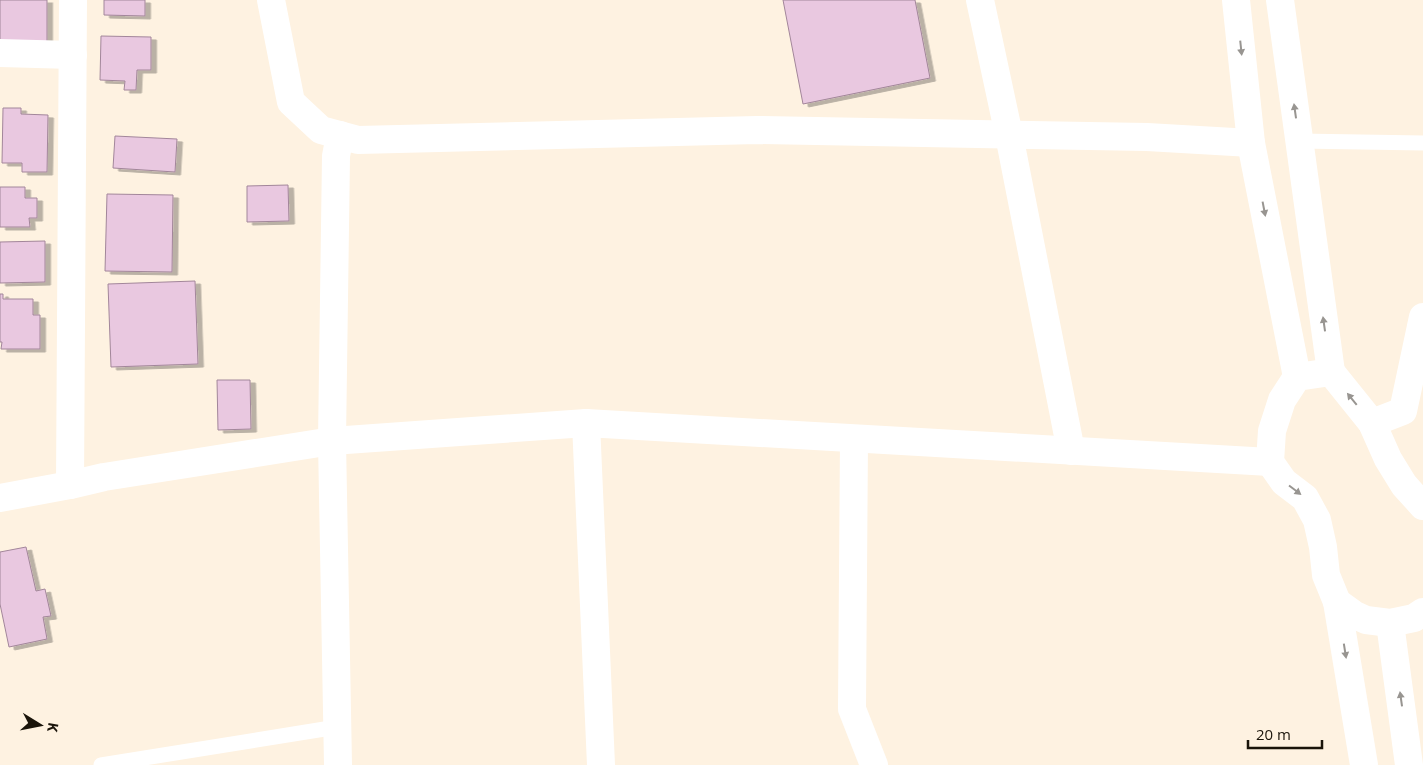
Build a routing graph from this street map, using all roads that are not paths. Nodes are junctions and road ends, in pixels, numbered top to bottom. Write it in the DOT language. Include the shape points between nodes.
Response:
graph roads {
  1 [pos="74,0"];
  2 [pos="271,0"];
  3 [pos="980,0"];
  4 [pos="1236,0"];
  5 [pos="1280,0"];
  6 [pos="0,53"];
  7 [pos="73,55"];
  8 [pos="1009,134"];
  9 [pos="340,135"];
  10 [pos="1299,141"];
  11 [pos="1251,142"];
  12 [pos="1423,143"];
  13 [pos="1423,317"];
  14 [pos="1330,372"];
  15 [pos="1297,377"];
  16 [pos="1372,423"];
  17 [pos="586,424"];
  18 [pos="854,439"];
  19 [pos="332,441"];
  20 [pos="1071,450"];
  21 [pos="1270,462"];
  22 [pos="70,485"];
  23 [pos="0,498"];
  24 [pos="1423,506"];
  25 [pos="1337,602"];
  26 [pos="1423,612"];
  27 [pos="1390,622"];
  28 [pos="337,727"];
  29 [pos="101,765"];
  30 [pos="338,765"];
  31 [pos="601,765"];
  32 [pos="874,765"];
  33 [pos="1364,765"];
  34 [pos="1410,765"];
  1 -- 7 [label="street"];
  2 -- 9 [label="street" via="291,102 321,130"];
  3 -- 8 [label="street"];
  4 -- 11 [label="street, one-way"];
  10 -- 5 [label="street, one-way"];
  6 -- 7 [label="street"];
  7 -- 22 [label="street"];
  8 -- 9 [label="street" via="757,130 358,140"];
  8 -- 11 [label="street"];
  8 -- 20 [label="street"];
  9 -- 19 [label="street" via="336,156"];
  10 -- 12 [label="lane"];
  14 -- 10 [label="street, one-way"];
  11 -- 15 [label="street, one-way"];
  13 -- 16 [label="street" via="1403,411"];
  14 -- 15 [label="street"];
  16 -- 14 [label="street, one-way"];
  15 -- 21 [label="street" via="1282,400 1274,423"];
  16 -- 24 [label="street" via="1400,479"];
  17 -- 18 [label="street"];
  17 -- 19 [label="street"];
  17 -- 31 [label="street"];
  18 -- 20 [label="street"];
  18 -- 32 [label="street" via="852,710"];
  19 -- 22 [label="street"];
  19 -- 28 [label="street"];
  20 -- 21 [label="street"];
  21 -- 25 [label="street, one-way" via="1284,482 1305,498 1317,520 1326,575"];
  22 -- 23 [label="street"];
  25 -- 27 [label="street" via="1366,620"];
  25 -- 33 [label="street, one-way"];
  26 -- 27 [label="street" via="1414,618"];
  34 -- 27 [label="street, one-way"];
  28 -- 29 [label="lane"];
  28 -- 30 [label="street"];
}
